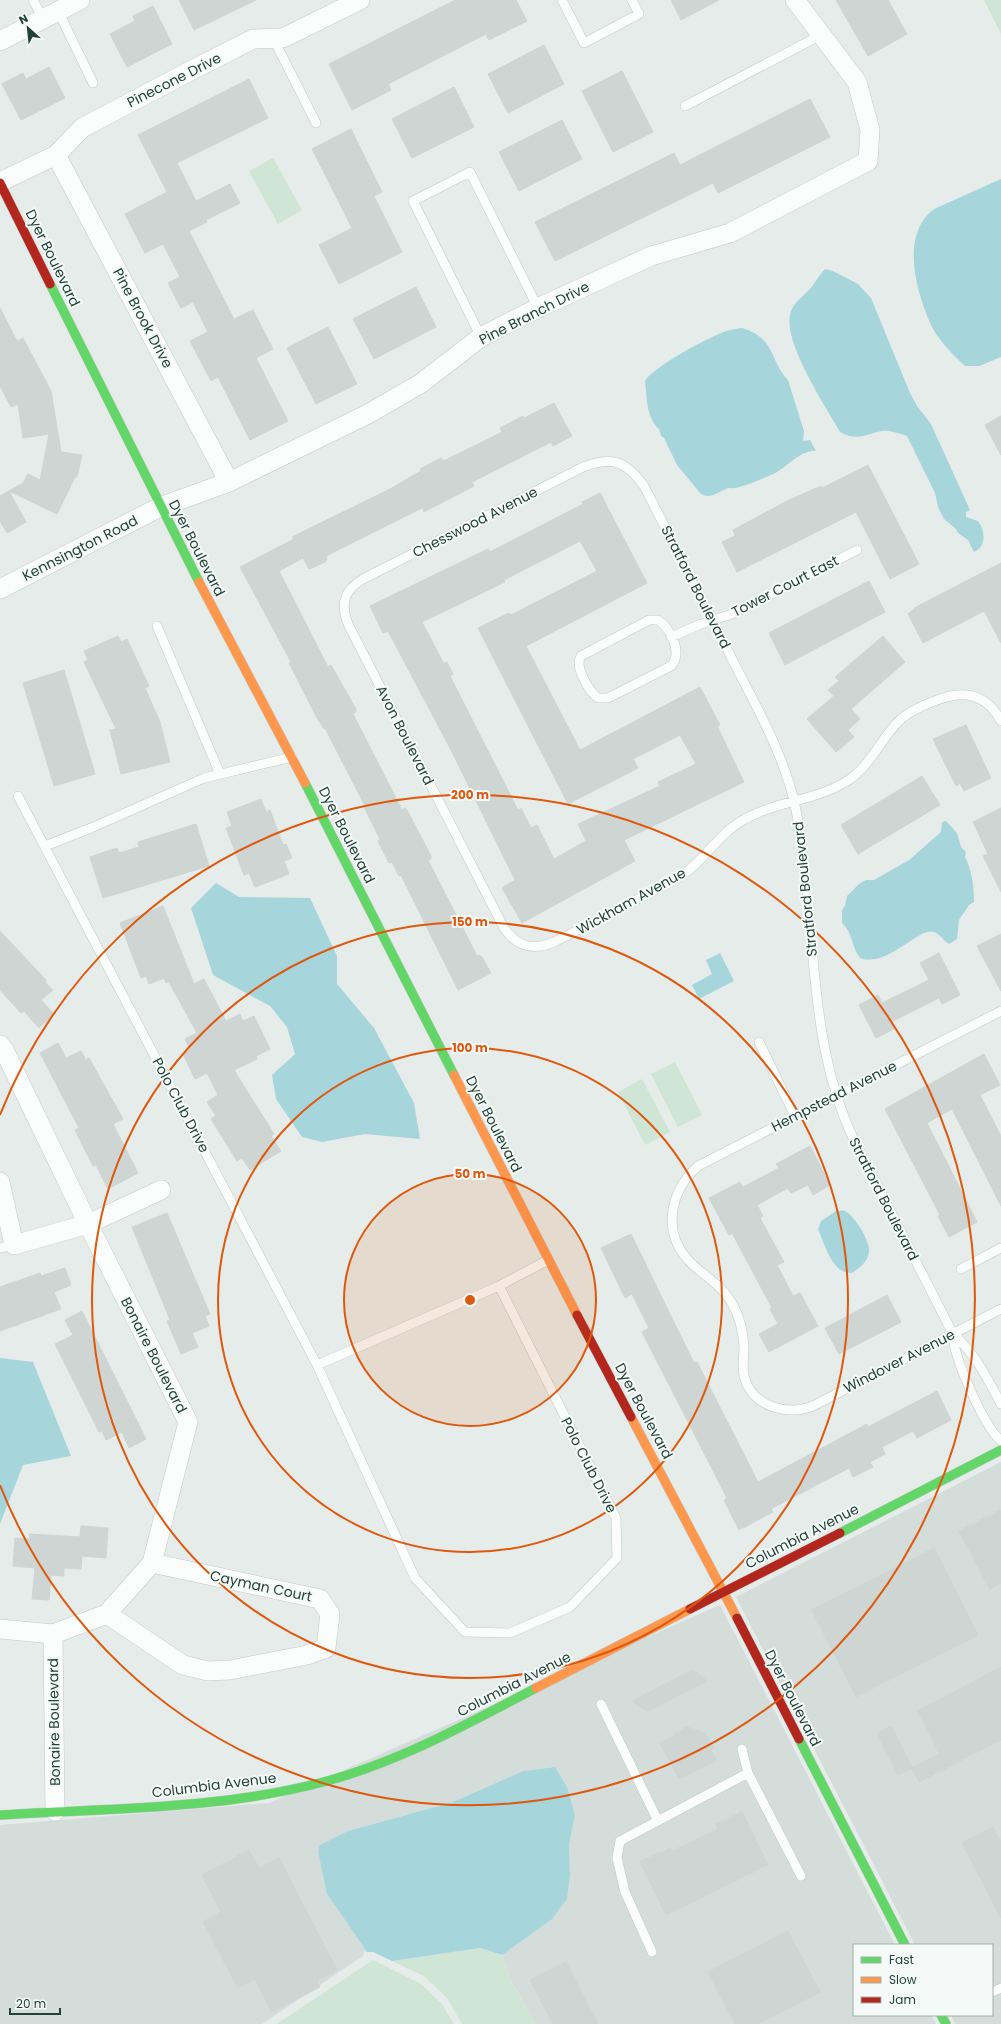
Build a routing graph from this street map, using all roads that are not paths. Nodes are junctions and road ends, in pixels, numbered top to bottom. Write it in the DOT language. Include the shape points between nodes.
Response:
graph roads {
  1 [pos="33,0"];
  2 [pos="80,0"];
  3 [pos="360,0"];
  4 [pos="562,0"];
  5 [pos="632,0"];
  6 [pos="795,0"];
  7 [pos="50,15"];
  8 [pos="821,35"];
  9 [pos="273,38"];
  10 [pos="0,41"];
  11 [pos="92,83"];
  12 [pos="685,106"];
  13 [pos="316,123"];
  14 [pos="56,155"];
  15 [pos="0,183"];
  16 [pos="538,308"];
  17 [pos="481,337"];
  18 [pos="617,461"];
  19 [pos="230,482"];
  20 [pos="160,507"];
  21 [pos="857,550"];
  22 [pos="0,589"];
  23 [pos="343,600"];
  24 [pos="712,620"];
  25 [pos="157,626"];
  26 [pos="670,637"];
  27 [pos="1001,721"];
  28 [pos="292,757"];
  29 [pos="220,774"];
  30 [pos="18,796"];
  31 [pos="794,800"];
  32 [pos="45,846"];
  33 [pos="526,947"];
  34 [pos="1001,1011"];
  35 [pos="759,1042"];
  36 [pos="0,1045"];
  37 [pos="836,1095"];
  38 [pos="795,1116"];
  39 [pos="0,1182"];
  40 [pos="161,1190"];
  41 [pos="88,1224"];
  42 [pos="7,1246"];
  43 [pos="1000,1251"];
  44 [pos="548,1260"];
  45 [pos="961,1269"];
  46 [pos="499,1286"];
  47 [pos="1001,1309"];
  48 [pos="953,1334"];
  49 [pos="317,1365"];
  50 [pos="1001,1404"];
  51 [pos="796,1411"];
  52 [pos="1001,1441"];
  53 [pos="1001,1450"];
  54 [pos="152,1563"];
  55 [pos="723,1592"];
  56 [pos="107,1614"];
  57 [pos="0,1629"];
  58 [pos="53,1634"];
  59 [pos="601,1704"];
  60 [pos="742,1749"];
  61 [pos="748,1773"];
  62 [pos="55,1811"];
  63 [pos="0,1815"];
  64 [pos="658,1821"];
  65 [pos="801,1876"];
  66 [pos="904,1944"];
  67 [pos="652,1952"];
  68 [pos="945,2018"];
  69 [pos="934,2024"];
  1 -- 7 [label="lane"];
  2 -- 7 [label="street"];
  3 -- 9 [label="street, Pinecone Drive" via="282,38"];
  4 -- 5 [label="lane" via="584,42 639,14"];
  6 -- 8 [label="street"];
  7 -- 10 [label="street"];
  7 -- 11 [label="lane"];
  8 -- 12 [label="lane"];
  8 -- 16 [label="street, Pine Branch Drive" via="857,82 870,130 868,161 730,234 651,256"];
  9 -- 13 [label="lane"];
  9 -- 14 [label="street, Pinecone Drive" via="253,40 89,124"];
  14 -- 15 [label="street, Pinecone Drive"];
  14 -- 19 [label="street, Pine Brook Drive"];
  15 -- 20 [label="main road, Dyer Boulevard"];
  16 -- 17 [label="street, Pine Branch Drive"];
  16 -- 17 [label="lane" via="470,172 413,201"];
  17 -- 19 [label="street, Pine Branch Drive" via="414,388 368,414"];
  18 -- 23 [label="lane, Chesswood Avenue" via="584,467 526,496 354,584"];
  18 -- 24 [label="lane, Stratford Boulevard" via="628,468 644,486"];
  19 -- 20 [label="street, Pine Branch Drive"];
  20 -- 22 [label="street, Kennsington Road"];
  20 -- 28 [label="main road, Dyer Boulevard"];
  21 -- 24 [label="lane, Tower Court East" via="732,614"];
  23 -- 33 [label="lane, Avon Boulevard" via="345,618 504,928 513,939"];
  24 -- 26 [label="lane, Tower Court East"];
  24 -- 31 [label="lane, Stratford Boulevard" via="770,735"];
  25 -- 29 [label="lane"];
  26 -- 26 [label="lane" via="677,653 671,666 608,698 595,696 580,669 579,660 585,653 649,620 662,622"];
  27 -- 31 [label="lane, Wickham Avenue" via="996,710 983,699 964,695 943,698 924,705 900,720 871,759 848,781 823,794"];
  28 -- 29 [label="lane"];
  28 -- 44 [label="main road, Dyer Boulevard"];
  29 -- 32 [label="lane" via="204,778"];
  30 -- 32 [label="lane, Polo Club Drive"];
  31 -- 33 [label="lane, Wickham Avenue" via="737,823 695,865 673,881 554,942 545,946"];
  31 -- 37 [label="lane, Stratford Boulevard" via="803,853 819,1020"];
  32 -- 49 [label="lane, Polo Club Drive"];
  34 -- 37 [label="lane, Hempstead Avenue"];
  35 -- 38 [label="lane"];
  36 -- 41 [label="street, Bonaire Boulevard"];
  37 -- 38 [label="lane, Hempstead Avenue"];
  37 -- 48 [label="lane, Stratford Boulevard" via="852,1135"];
  38 -- 51 [label="lane, Hempstead Avenue" via="698,1166 684,1180 676,1194 672,1210 675,1237 683,1253 722,1288 737,1313 743,1334 743,1369 749,1386 755,1395 770,1406 779,1410"];
  39 -- 42 [label="street"];
  40 -- 41 [label="street"];
  41 -- 42 [label="street"];
  41 -- 54 [label="street, Bonaire Boulevard" via="188,1422"];
  43 -- 45 [label="lane"];
  44 -- 46 [label="lane"];
  44 -- 55 [label="main road, Dyer Boulevard"];
  46 -- 49 [label="lane"];
  46 -- 49 [label="lane, Polo Club Drive" via="616,1518 617,1558 570,1607 510,1633 465,1632 415,1578"];
  47 -- 48 [label="lane, Windover Avenue"];
  48 -- 50 [label="lane, Stratford Boulevard" via="978,1362"];
  48 -- 51 [label="lane, Windover Avenue" via="813,1406"];
  48 -- 52 [label="lane, Stratford Boulevard" via="955,1353 961,1370 991,1430"];
  53 -- 55 [label="main road, Columbia Avenue"];
  54 -- 56 [label="street, Bonaire Boulevard"];
  54 -- 56 [label="street, Cayman Court" via="320,1599 330,1614 326,1648 307,1655 230,1670 208,1671 183,1665"];
  55 -- 62 [label="main road, Columbia Avenue" via="431,1741 352,1772 308,1786 228,1800"];
  55 -- 66 [label="main road, Dyer Boulevard"];
  56 -- 58 [label="street, Bonaire Boulevard"];
  57 -- 58 [label="street, Bonaire Boulevard"];
  58 -- 62 [label="street, Bonaire Boulevard"];
  59 -- 64 [label="lane"];
  60 -- 61 [label="lane"];
  61 -- 64 [label="lane"];
  61 -- 65 [label="lane"];
  62 -- 63 [label="main road, Columbia Avenue"];
  64 -- 67 [label="lane" via="620,1841 617,1858 625,1892"];
  68 -- 69 [label="lane"];
}
